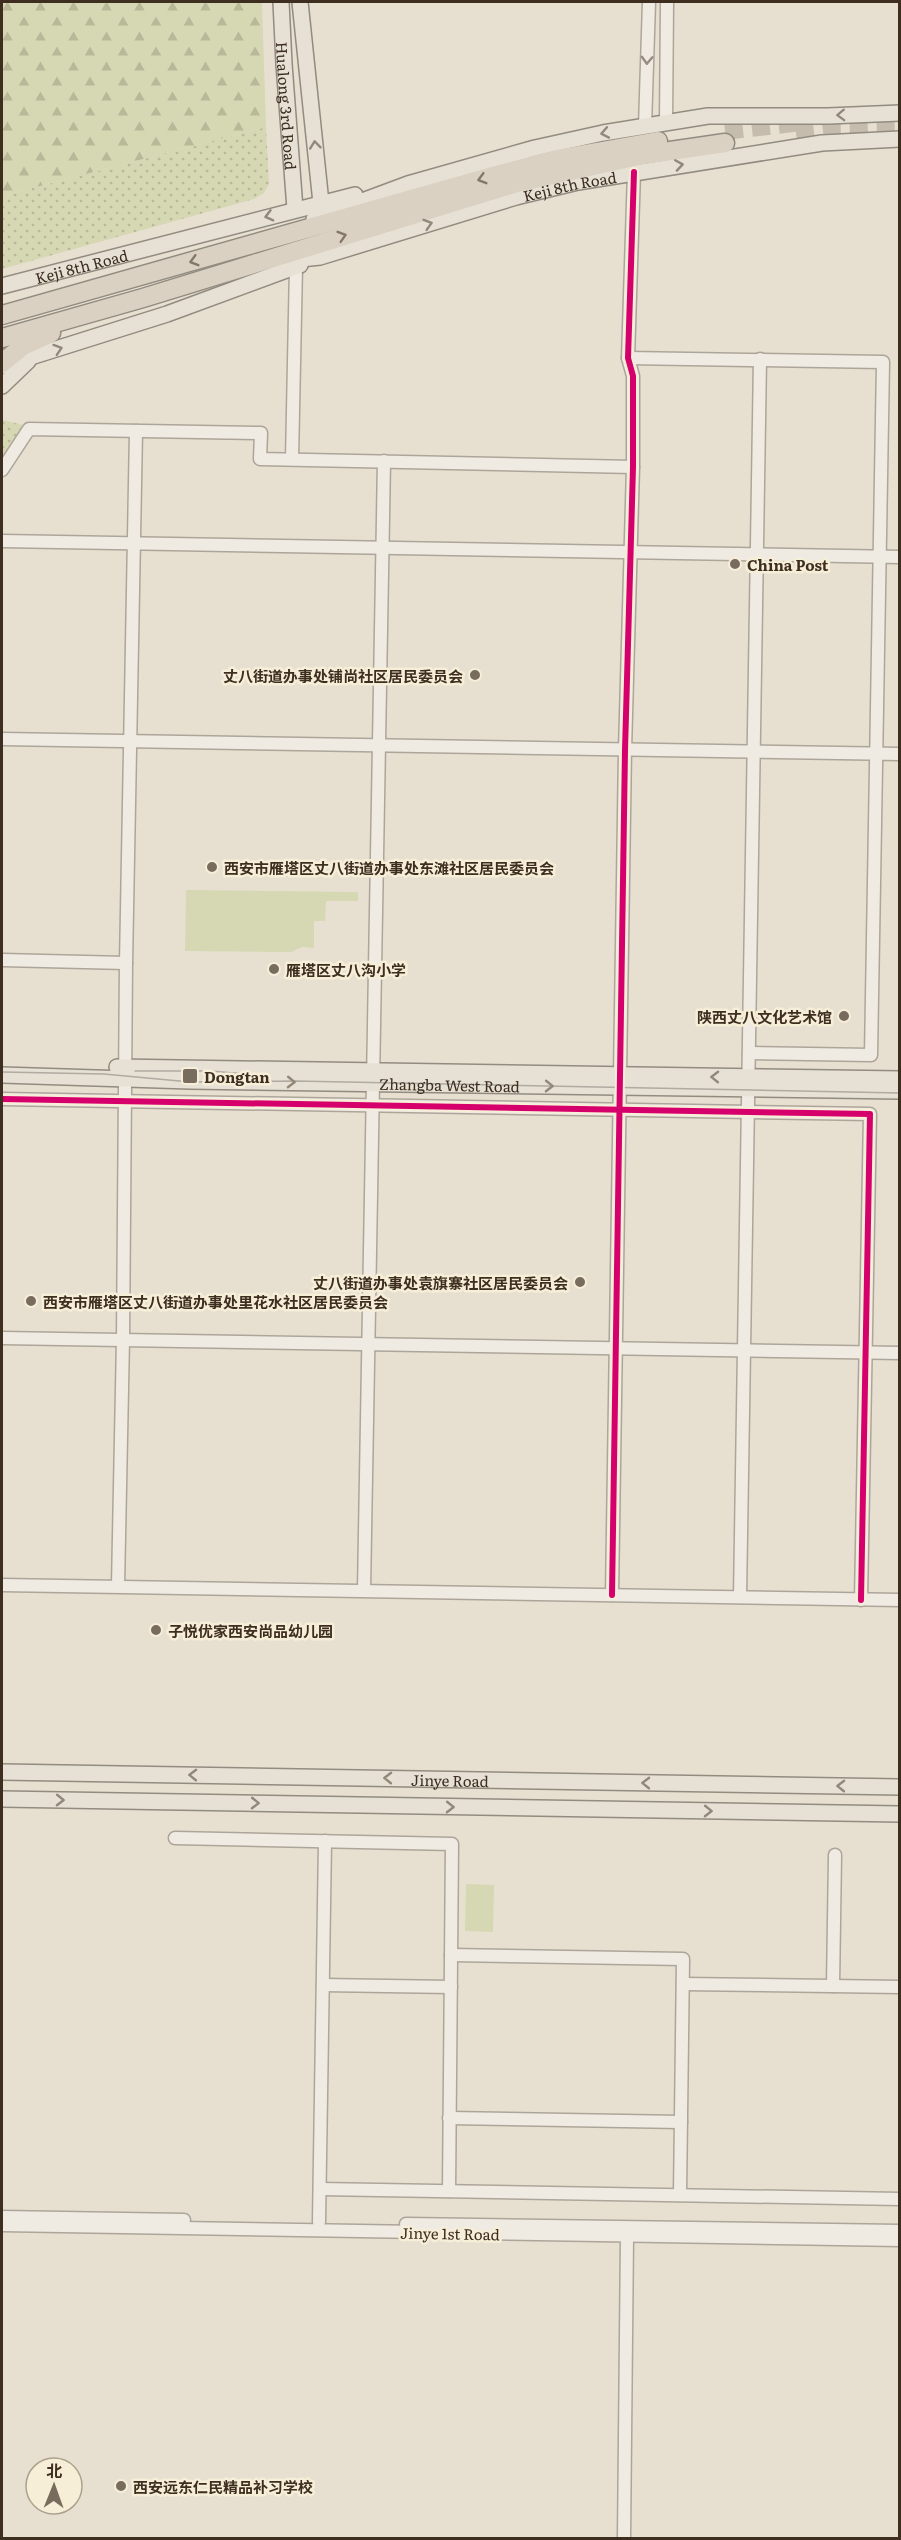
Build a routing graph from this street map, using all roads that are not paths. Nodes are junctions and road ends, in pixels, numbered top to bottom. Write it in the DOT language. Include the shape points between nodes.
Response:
graph roads {
  1 [pos="281,2"];
  2 [pos="300,2"];
  3 [pos="649,2"];
  4 [pos="667,2"];
  5 [pos="900,113"];
  6 [pos="666,123"];
  7 [pos="645,126"];
  8 [pos="900,139"];
  9 [pos="634,172"];
  10 [pos="408,184"];
  11 [pos="321,203"];
  12 [pos="295,209"];
  13 [pos="232,250"];
  14 [pos="320,257"];
  15 [pos="249,264"];
  16 [pos="296,266"];
  17 [pos="2,286"];
  18 [pos="2,313"];
  19 [pos="65,323"];
  20 [pos="2,338"];
  21 [pos="33,357"];
  22 [pos="628,358"];
  23 [pos="760,359"];
  24 [pos="2,364"];
  25 [pos="2,386"];
  26 [pos="136,431"];
  27 [pos="292,459"];
  28 [pos="384,461"];
  29 [pos="633,467"];
  30 [pos="2,470"];
  31 [pos="2,541"];
  32 [pos="134,542"];
  33 [pos="381,547"];
  34 [pos="632,552"];
  35 [pos="758,555"];
  36 [pos="880,556"];
  37 [pos="900,557"];
  38 [pos="2,739"];
  39 [pos="131,741"];
  40 [pos="378,745"];
  41 [pos="625,750"];
  42 [pos="753,752"];
  43 [pos="876,753"];
  44 [pos="900,754"];
  45 [pos="2,960"];
  46 [pos="126,963"];
  47 [pos="749,1053"];
  48 [pos="2,1065"];
  49 [pos="125,1072"];
  50 [pos="2,1075"];
  51 [pos="374,1077"];
  52 [pos="900,1079"];
  53 [pos="620,1081"];
  54 [pos="749,1083"];
  55 [pos="900,1091"];
  56 [pos="2,1099"];
  57 [pos="125,1101"];
  58 [pos="372,1106"];
  59 [pos="620,1110"];
  60 [pos="748,1112"];
  61 [pos="2,1338"];
  62 [pos="123,1339"];
  63 [pos="369,1343"];
  64 [pos="615,1348"];
  65 [pos="744,1350"];
  66 [pos="865,1352"];
  67 [pos="900,1353"];
  68 [pos="2,1585"];
  69 [pos="118,1587"];
  70 [pos="364,1590"];
  71 [pos="612,1595"];
  72 [pos="740,1597"];
  73 [pos="861,1600"];
  74 [pos="900,1600"];
  75 [pos="2,1772"];
  76 [pos="900,1787"];
  77 [pos="2,1799"];
  78 [pos="900,1814"];
  79 [pos="175,1838"];
  80 [pos="325,1841"];
  81 [pos="835,1855"];
  82 [pos="451,1955"];
  83 [pos="683,1984"];
  84 [pos="323,1985"];
  85 [pos="833,1986"];
  86 [pos="451,1987"];
  87 [pos="900,1987"];
  88 [pos="449,2118"];
  89 [pos="681,2122"];
  90 [pos="320,2189"];
  91 [pos="449,2191"];
  92 [pos="680,2195"];
  93 [pos="900,2199"];
  94 [pos="2,2217"];
  95 [pos="319,2223"];
  96 [pos="2,2225"];
  97 [pos="900,2231"];
  98 [pos="627,2236"];
  99 [pos="900,2240"];
  100 [pos="624,2538"];
  1 -- 12 [label="main road, Hualong 3rd Road"];
  11 -- 2 [label="main road, Hualong 3rd Road, one-way"];
  3 -- 7 [label="street, one-way"];
  4 -- 6 [label="street"];
  5 -- 6 [label="main road, Keji 8th Road, one-way" via="708,116"];
  6 -- 7 [label="main road, Keji 8th Road"];
  7 -- 10 [label="main road, Keji 8th Road, one-way" via="535,148"];
  9 -- 8 [label="main road, Keji 8th Road, one-way" via="822,143"];
  14 -- 9 [label="main road, Keji 8th Road, one-way" via="516,197"];
  9 -- 22 [label="street"];
  10 -- 11 [label="main road, Keji 8th Road"];
  10 -- 13 [label="main road, Keji 8th Road"];
  11 -- 12 [label="main road, Keji 8th Road"];
  12 -- 17 [label="main road, Keji 8th Road, one-way"];
  15 -- 13 [label="highway, Keji 8th Road, one-way" via="517,183 725,137 627,145 557,159"];
  13 -- 18 [label="highway, Keji 8th Road, one-way"];
  14 -- 15 [label="main road, Keji 8th Road"];
  14 -- 16 [label="main road, Keji 8th Road"];
  15 -- 19 [label="highway, Keji 8th Road"];
  21 -- 16 [label="main road, Keji 8th Road, one-way" via="167,314"];
  16 -- 27 [label="street"];
  19 -- 20 [label="highway, Keji 8th Road"];
  19 -- 24 [label="highway" via="22,346"];
  21 -- 24 [label="main road, Keji 8th Road"];
  21 -- 25 [label="main road"];
  22 -- 23 [label="street"];
  22 -- 29 [label="street" via="633,376"];
  23 -- 35 [label="street"];
  23 -- 36 [label="street" via="883,362"];
  26 -- 27 [label="street" via="261,434 260,459"];
  26 -- 30 [label="street" via="29,429"];
  26 -- 32 [label="street"];
  27 -- 28 [label="street"];
  28 -- 29 [label="street"];
  28 -- 33 [label="street"];
  29 -- 34 [label="street"];
  31 -- 32 [label="street"];
  32 -- 33 [label="street"];
  32 -- 39 [label="street"];
  33 -- 34 [label="street"];
  33 -- 40 [label="street"];
  34 -- 35 [label="street"];
  34 -- 41 [label="street"];
  35 -- 36 [label="street"];
  35 -- 42 [label="street"];
  36 -- 37 [label="street"];
  36 -- 43 [label="street"];
  38 -- 39 [label="street"];
  39 -- 40 [label="street"];
  39 -- 46 [label="street"];
  40 -- 41 [label="street"];
  40 -- 51 [label="street"];
  41 -- 42 [label="street"];
  41 -- 53 [label="street"];
  42 -- 43 [label="street"];
  42 -- 47 [label="street"];
  43 -- 44 [label="street"];
  43 -- 47 [label="street" via="871,1055"];
  45 -- 46 [label="street"];
  46 -- 49 [label="street"];
  47 -- 54 [label="street"];
  48 -- 49 [label="main road, Zhangba West Road"];
  49 -- 50 [label="main road, Zhangba West Road"];
  49 -- 51 [label="main road, Zhangba West Road" via="190,1081"];
  49 -- 57 [label="street"];
  51 -- 53 [label="main road, Zhangba West Road"];
  51 -- 58 [label="street"];
  52 -- 54 [label="main road, Zhangba West Road"];
  53 -- 54 [label="main road, Zhangba West Road"];
  53 -- 59 [label="street"];
  54 -- 55 [label="main road, Zhangba West Road"];
  54 -- 60 [label="street"];
  56 -- 57 [label="street"];
  57 -- 58 [label="street"];
  57 -- 62 [label="street"];
  58 -- 59 [label="street"];
  58 -- 63 [label="street"];
  59 -- 60 [label="street"];
  59 -- 64 [label="street"];
  60 -- 65 [label="street"];
  60 -- 66 [label="street" via="870,1114"];
  61 -- 62 [label="street"];
  62 -- 63 [label="street"];
  62 -- 69 [label="street"];
  63 -- 64 [label="street"];
  63 -- 70 [label="street"];
  64 -- 65 [label="street"];
  64 -- 71 [label="street"];
  65 -- 66 [label="street"];
  65 -- 72 [label="street"];
  66 -- 67 [label="street"];
  66 -- 73 [label="street"];
  68 -- 69 [label="street"];
  69 -- 70 [label="street"];
  70 -- 71 [label="street"];
  71 -- 72 [label="street"];
  72 -- 73 [label="street"];
  73 -- 74 [label="street"];
  76 -- 75 [label="main road, Jinye Road, one-way"];
  77 -- 78 [label="main road, Jinye Road, one-way"];
  79 -- 80 [label="street"];
  80 -- 82 [label="street" via="452,1844"];
  80 -- 84 [label="street"];
  81 -- 85 [label="street"];
  82 -- 83 [label="street" via="683,1959"];
  82 -- 86 [label="street"];
  83 -- 85 [label="street"];
  83 -- 89 [label="street"];
  84 -- 86 [label="street"];
  84 -- 90 [label="street"];
  85 -- 87 [label="street"];
  86 -- 88 [label="street"];
  88 -- 89 [label="street"];
  88 -- 91 [label="street"];
  89 -- 92 [label="street"];
  90 -- 91 [label="street"];
  90 -- 95 [label="street"];
  91 -- 92 [label="street"];
  92 -- 93 [label="street"];
  94 -- 95 [label="street, Jinye 1st Road"];
  95 -- 97 [label="street, Jinye 1st Road"];
  96 -- 98 [label="street, Jinye 1st Road"];
  98 -- 99 [label="street, Jinye 1st Road"];
  98 -- 100 [label="street"];
}
